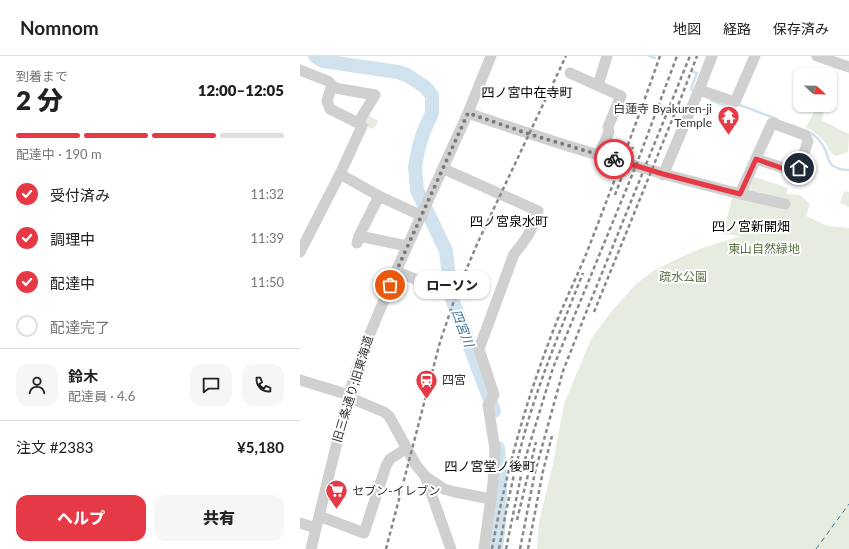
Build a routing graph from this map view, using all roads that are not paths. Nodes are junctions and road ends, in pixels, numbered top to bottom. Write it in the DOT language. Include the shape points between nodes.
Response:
graph roads {
  1 [pos="491,56"];
  2 [pos="607,56"];
  3 [pos="712,56"];
  4 [pos="755,56"];
  5 [pos="817,56"];
  6 [pos="849,67"];
  7 [pos="300,70"];
  8 [pos="570,73"];
  9 [pos="598,85"];
  10 [pos="332,86"];
  11 [pos="700,90"];
  12 [pos="468,113"];
  13 [pos="358,123"];
  14 [pos="599,154"];
  15 [pos="756,159"];
  16 [pos="444,169"];
  17 [pos="340,174"];
  18 [pos="663,174"];
  19 [pos="740,194"];
  20 [pos="379,196"];
  21 [pos="785,204"];
  22 [pos="424,212"];
  23 [pos="407,246"];
  24 [pos="300,252"];
  25 [pos="396,271"];
  26 [pos="429,285"];
  27 [pos="300,380"];
  28 [pos="348,396"];
  29 [pos="407,448"];
  30 [pos="425,476"];
  31 [pos="491,499"];
  32 [pos="319,516"];
  33 [pos="300,523"];
  34 [pos="316,528"];
  35 [pos="311,549"];
  36 [pos="451,549"];
  37 [pos="484,549"];
  1 -- 12 [label="street, 旧三条通り;旧東海道"];
  2 -- 9 [label="street"];
  3 -- 11 [label="street"];
  4 -- 11 [label="street" via="735,102"];
  5 -- 6 [label="street"];
  7 -- 10 [label="street" via="328,81"];
  8 -- 9 [label="street"];
  9 -- 14 [label="street" via="621,96"];
  10 -- 13 [label="street" via="327,101 330,109"];
  10 -- 13 [label="street" via="375,95"];
  11 -- 18 [label="street"];
  12 -- 14 [label="street"];
  12 -- 16 [label="street, 旧三条通り;旧東海道"];
  13 -- 17 [label="street" via="362,126"];
  14 -- 18 [label="street"];
  15 -- 15 [label="street" via="772,123 805,135 808,141 799,168 793,172"];
  15 -- 19 [label="street"];
  16 -- 22 [label="street, 旧三条通り;旧東海道"];
  16 -- 31 [label="street" via="538,211 534,226 514,254 479,349 494,395 488,405 495,449"];
  17 -- 20 [label="street"];
  17 -- 24 [label="street"];
  18 -- 19 [label="street"];
  19 -- 21 [label="street"];
  20 -- 22 [label="street"];
  20 -- 23 [label="street" via="358,240"];
  22 -- 23 [label="street, 旧三条通り;旧東海道"];
  23 -- 25 [label="street, 旧三条通り;旧東海道"];
  25 -- 26 [label="street"];
  25 -- 28 [label="street, 旧三条通り;旧東海道" via="362,353"];
  27 -- 28 [label="street"];
  28 -- 29 [label="street" via="389,416"];
  28 -- 32 [label="street, 旧三条通り;旧東海道"];
  29 -- 30 [label="street"];
  29 -- 32 [label="street" via="390,459 386,466 364,533"];
  30 -- 31 [label="street" via="444,489"];
  30 -- 36 [label="street"];
  31 -- 37 [label="street"];
  32 -- 34 [label="street, 旧三条通り;旧東海道"];
  33 -- 34 [label="street"];
  34 -- 35 [label="street, 旧三条通り;旧東海道"];
}
